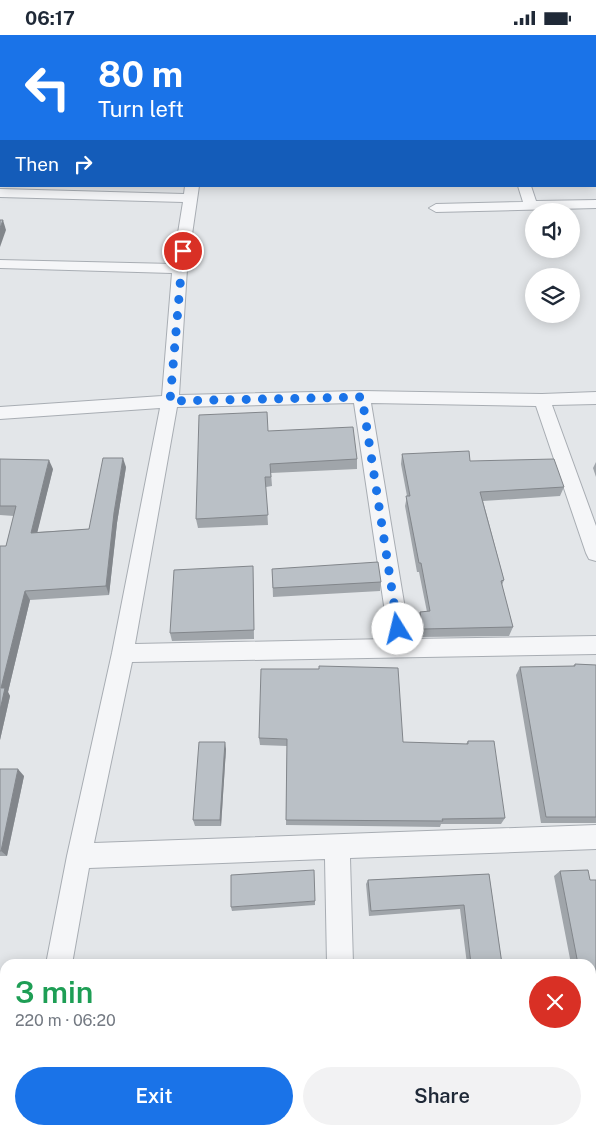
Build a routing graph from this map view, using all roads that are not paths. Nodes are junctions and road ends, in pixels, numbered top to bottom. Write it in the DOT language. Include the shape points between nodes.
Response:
graph roads {
  1 [pos="524,187"];
  2 [pos="192,192"];
  3 [pos="0,193"];
  4 [pos="530,203"];
  5 [pos="580,204"];
  6 [pos="596,204"];
  7 [pos="525,205"];
  8 [pos="436,208"];
  9 [pos="0,264"];
  10 [pos="180,269"];
  11 [pos="362,397"];
  12 [pos="596,398"];
  13 [pos="542,399"];
  14 [pos="170,401"];
  15 [pos="0,413"];
  16 [pos="596,553"];
  17 [pos="596,645"];
  18 [pos="401,648"];
  19 [pos="123,653"];
  20 [pos="596,837"];
  21 [pos="337,845"];
  22 [pos="79,856"];
  23 [pos="60,959"];
  24 [pos="340,959"];
  1 -- 4 [label="street"];
  2 -- 3 [label="street"];
  2 -- 10 [label="street"];
  5 -- 6 [label="street"];
  7 -- 8 [label="street"];
  9 -- 10 [label="street"];
  10 -- 14 [label="street"];
  11 -- 13 [label="street"];
  11 -- 14 [label="street"];
  11 -- 18 [label="street"];
  12 -- 13 [label="street"];
  13 -- 16 [label="street"];
  14 -- 15 [label="street"];
  14 -- 19 [label="street"];
  17 -- 18 [label="street"];
  18 -- 19 [label="street"];
  19 -- 22 [label="street"];
  20 -- 21 [label="street"];
  21 -- 22 [label="street"];
  21 -- 24 [label="street"];
  22 -- 23 [label="street"];
}
